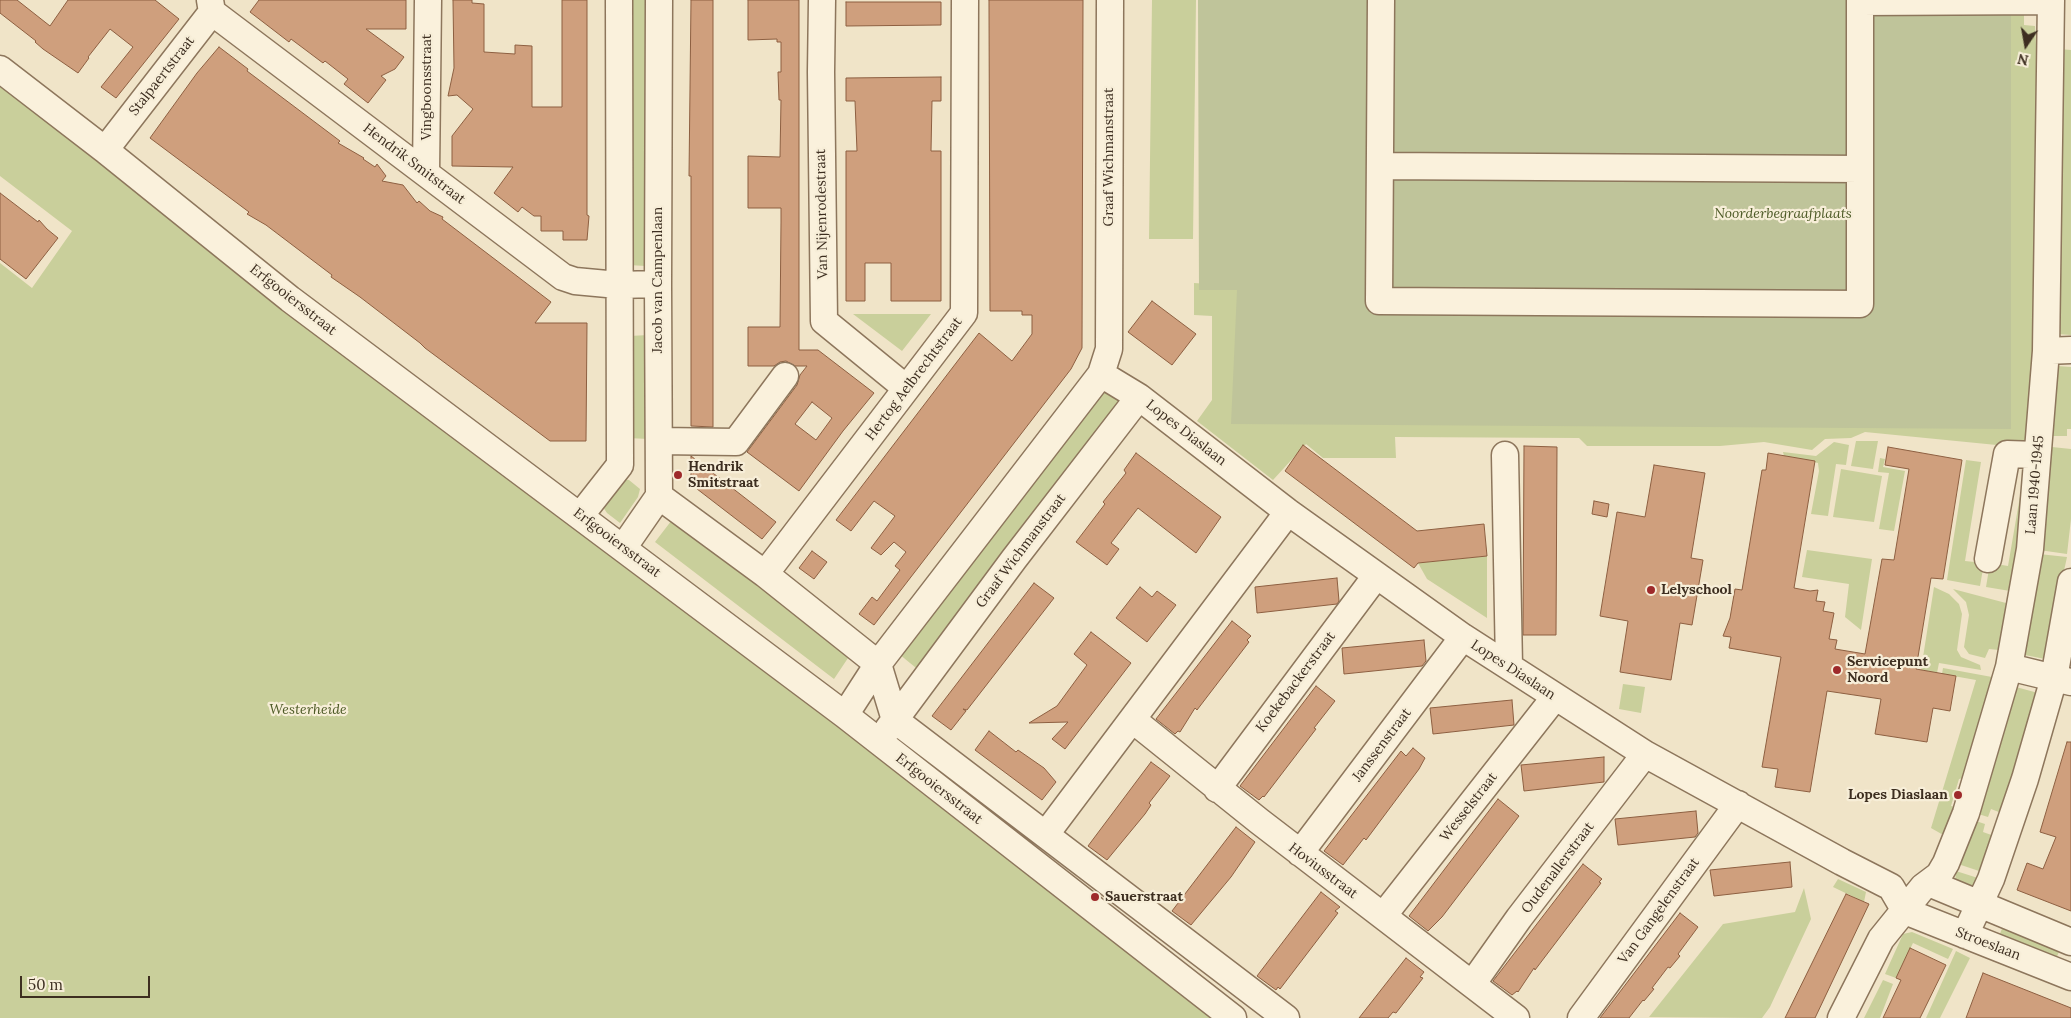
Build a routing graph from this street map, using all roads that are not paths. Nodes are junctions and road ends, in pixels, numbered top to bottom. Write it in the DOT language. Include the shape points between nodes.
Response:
graph roads {
  1 [pos="428,0"];
  2 [pos="619,0"];
  3 [pos="659,0"];
  4 [pos="822,0"];
  5 [pos="965,0"];
  6 [pos="1110,0"];
  7 [pos="1381,0"];
  8 [pos="2039,0"];
  9 [pos="1860,1"];
  10 [pos="211,6"];
  11 [pos="2061,31"];
  12 [pos="0,69"];
  13 [pos="105,150"];
  14 [pos="1380,166"];
  15 [pos="1860,169"];
  16 [pos="426,173"];
  17 [pos="658,284"];
  18 [pos="618,285"];
  19 [pos="2058,350"];
  20 [pos="1101,374"];
  21 [pos="785,376"];
  22 [pos="906,388"];
  23 [pos="1139,397"];
  24 [pos="659,441"];
  25 [pos="2038,455"];
  26 [pos="1505,456"];
  27 [pos="620,465"];
  28 [pos="659,484"];
  29 [pos="1288,512"];
  30 [pos="580,516"];
  31 [pos="623,548"];
  32 [pos="1988,559"];
  33 [pos="765,574"];
  34 [pos="1376,576"];
  35 [pos="2071,582"];
  36 [pos="1463,638"];
  37 [pos="878,664"];
  38 [pos="1509,666"];
  39 [pos="2009,667"];
  40 [pos="2062,680"];
  41 [pos="1555,698"];
  42 [pos="845,716"];
  43 [pos="895,720"];
  44 [pos="1133,720"];
  45 [pos="879,743"];
  46 [pos="1645,754"];
  47 [pos="1217,789"];
  48 [pos="1738,804"];
  49 [pos="1046,834"];
  50 [pos="1300,853"];
  51 [pos="1929,882"];
  52 [pos="1979,904"];
  53 [pos="1905,911"];
  54 [pos="1383,916"];
  55 [pos="1965,936"];
  56 [pos="2071,942"];
  57 [pos="2071,977"];
  58 [pos="1473,983"];
  59 [pos="1233,1018"];
  60 [pos="1286,1018"];
  61 [pos="1516,1018"];
  62 [pos="1581,1018"];
  63 [pos="1841,1018"];
  1 -- 16 [label="street, Vingboonsstraat"];
  2 -- 18 [label="street"];
  3 -- 17 [label="street, Jacob van Campenlaan"];
  4 -- 22 [label="street, Van Nijenrodestraat" via="824,321"];
  5 -- 22 [label="street, Hertog Aelbrechtstraat" via="964,313"];
  6 -- 20 [label="street, Graaf Wichmanstraat" via="1109,349"];
  7 -- 14 [label="street"];
  8 -- 9 [label="street"];
  8 -- 11 [label="street, Laan 1940-1945"];
  9 -- 15 [label="street"];
  10 -- 13 [label="street, Stalpaertstraat"];
  10 -- 16 [label="street, Hendrik Smitstraat"];
  11 -- 19 [label="street, Laan 1940-1945"];
  12 -- 13 [label="street, Erfgooiersstraat"];
  13 -- 30 [label="street, Erfgooiersstraat" via="290,298"];
  14 -- 15 [label="street"];
  14 -- 15 [label="street" via="1379,301 1860,304"];
  16 -- 18 [label="street, Hendrik Smitstraat" via="563,277"];
  17 -- 18 [label="street, Hendrik Smitstraat"];
  17 -- 24 [label="street, Jacob van Campenlaan"];
  18 -- 27 [label="street"];
  19 -- 25 [label="street, Laan 1940-1945"];
  20 -- 23 [label="street"];
  20 -- 37 [label="street, Graaf Wichmanstraat"];
  21 -- 24 [label="street" via="736,442"];
  22 -- 33 [label="street, Hertog Aelbrechtstraat"];
  23 -- 29 [label="street, Lopes Diaslaan"];
  23 -- 43 [label="street, Graaf Wichmanstraat"];
  24 -- 28 [label="street, Jacob van Campenlaan"];
  25 -- 32 [label="street" via="2007,454"];
  25 -- 39 [label="street, Laan 1940-1945" via="2030,549"];
  26 -- 38 [label="street"];
  27 -- 28 [label="street"];
  27 -- 30 [label="street"];
  28 -- 31 [label="street"];
  28 -- 33 [label="street"];
  29 -- 34 [label="street, Lopes Diaslaan"];
  29 -- 44 [label="street"];
  30 -- 31 [label="street, Erfgooiersstraat"];
  31 -- 42 [label="street, Erfgooiersstraat"];
  33 -- 37 [label="street"];
  34 -- 36 [label="street, Lopes Diaslaan"];
  34 -- 47 [label="street, Koekebackerstraat"];
  35 -- 40 [label="street"];
  36 -- 38 [label="street, Lopes Diaslaan"];
  36 -- 50 [label="street, Janssenstraat"];
  37 -- 42 [label="street, Graaf Wichmanstraat"];
  37 -- 43 [label="street"];
  38 -- 41 [label="street, Lopes Diaslaan"];
  39 -- 40 [label="street"];
  39 -- 51 [label="street, Laan 1940-1945" via="1966,813 1946,864"];
  40 -- 52 [label="street"];
  41 -- 46 [label="street, Lopes Diaslaan"];
  41 -- 54 [label="street, Wesselstraat"];
  42 -- 45 [label="street, Erfgooiersstraat"];
  43 -- 45 [label="street, Graaf Wichmanstraat"];
  43 -- 49 [label="street, Erfgooiersstraat"];
  44 -- 47 [label="street, Hoviusstraat"];
  44 -- 49 [label="street"];
  45 -- 59 [label="street, Erfgooiersstraat"];
  46 -- 48 [label="street, Lopes Diaslaan"];
  46 -- 58 [label="street, Oudenallerstraat"];
  47 -- 50 [label="street, Hoviusstraat"];
  48 -- 53 [label="street, Lopes Diaslaan" via="1892,887"];
  48 -- 62 [label="street, Van Gangelenstraat"];
  49 -- 60 [label="street, Erfgooiersstraat"];
  50 -- 54 [label="street, Hoviusstraat"];
  51 -- 52 [label="street"];
  51 -- 53 [label="street, Laan 1940-1945"];
  52 -- 55 [label="street"];
  52 -- 56 [label="street"];
  53 -- 55 [label="street, Stroeslaan"];
  53 -- 63 [label="street, Laan 1940-1945" via="1881,940"];
  54 -- 58 [label="street, Hoviusstraat"];
  55 -- 57 [label="street, Stroeslaan"];
  58 -- 61 [label="street, Hoviusstraat"];
}
